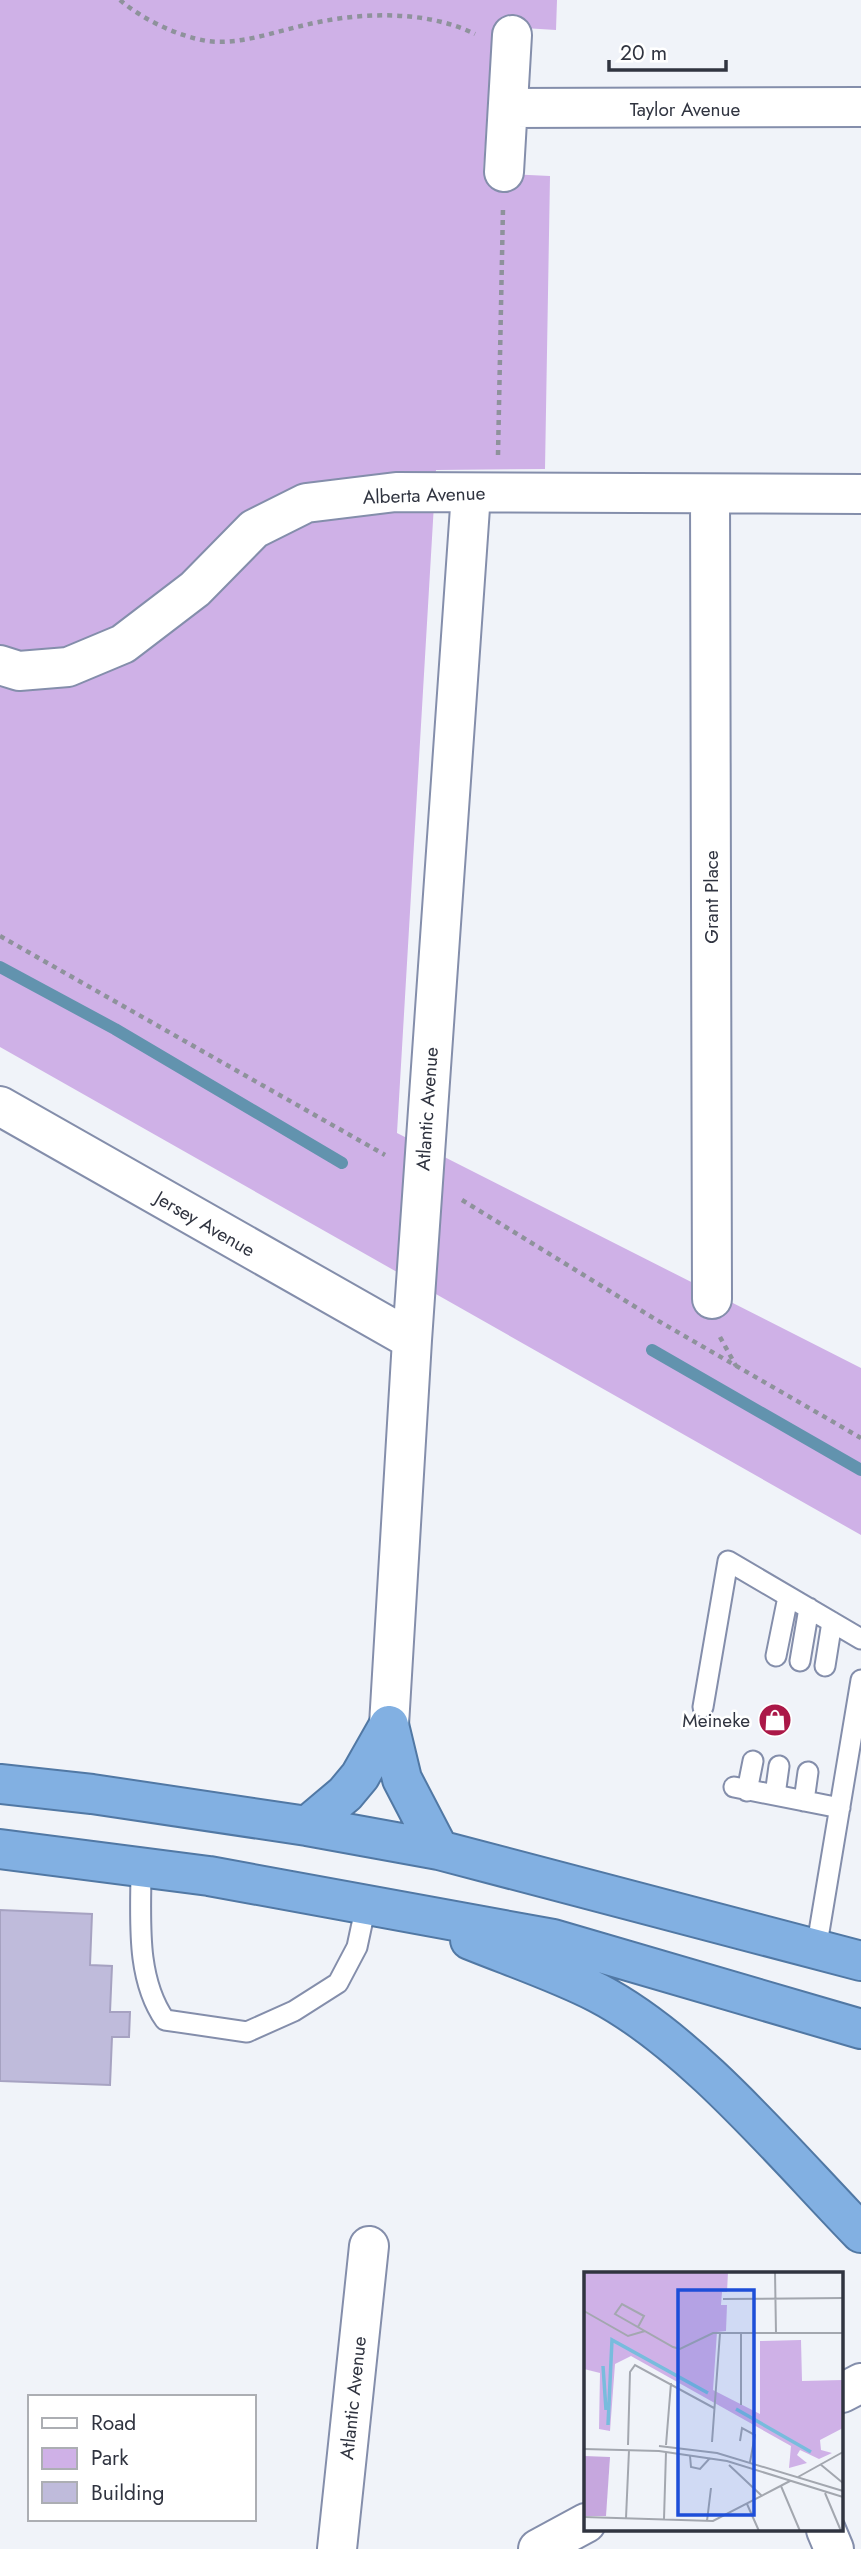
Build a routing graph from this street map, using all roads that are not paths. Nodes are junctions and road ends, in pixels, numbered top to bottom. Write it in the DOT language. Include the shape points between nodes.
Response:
graph roads {
  1 [pos="512,43"];
  2 [pos="861,107"];
  3 [pos="508,108"];
  4 [pos="504,172"];
  5 [pos="484,493"];
  6 [pos="861,494"];
  7 [pos="710,495"];
  8 [pos="0,665"];
  9 [pos="0,1106"];
  10 [pos="712,1299"];
  11 [pos="412,1340"];
  12 [pos="788,1597"];
  13 [pos="809,1608"];
  14 [pos="832,1622"];
  15 [pos="861,1639"];
  16 [pos="776,1656"];
  17 [pos="800,1661"];
  18 [pos="825,1666"];
  19 [pos="861,1680"];
  20 [pos="703,1707"];
  21 [pos="389,1726"];
  22 [pos="753,1761"];
  23 [pos="779,1766"];
  24 [pos="808,1772"];
  25 [pos="0,1784"];
  26 [pos="775,1795"];
  27 [pos="804,1801"];
  28 [pos="840,1808"];
  29 [pos="307,1826"];
  30 [pos="0,1849"];
  31 [pos="439,1850"];
  32 [pos="141,1867"];
  33 [pos="366,1905"];
  34 [pos="404,1912"];
  35 [pos="817,1950"];
  36 [pos="861,1961"];
  37 [pos="861,2029"];
  38 [pos="861,2233"];
  39 [pos="369,2246"];
  40 [pos="861,2383"];
  41 [pos="844,2392"];
  42 [pos="584,2524"];
  43 [pos="827,2532"];
  44 [pos="337,2549"];
  45 [pos="538,2549"];
  46 [pos="834,2549"];
  1 -- 3 [label="street"];
  2 -- 3 [label="street, Taylor Avenue"];
  3 -- 4 [label="street"];
  5 -- 7 [label="street, Alberta Avenue"];
  5 -- 8 [label="street, Alberta Avenue" via="396,492 306,503 254,529 195,589 123,644 68,667 19,671"];
  5 -- 11 [label="street, Atlantic Avenue"];
  6 -- 7 [label="street, Alberta Avenue"];
  7 -- 10 [label="street, Grant Place"];
  9 -- 11 [label="street, Jersey Avenue"];
  11 -- 21 [label="street, Atlantic Avenue"];
  12 -- 13 [label="lane"];
  12 -- 16 [label="lane"];
  12 -- 20 [label="lane" via="728,1561"];
  13 -- 14 [label="lane"];
  13 -- 17 [label="lane"];
  14 -- 15 [label="lane"];
  14 -- 18 [label="lane"];
  19 -- 28 [label="lane"];
  21 -- 29 [label="highway" via="360,1776"];
  21 -- 31 [label="highway" via="402,1779"];
  22 -- 26 [label="lane" via="741,1789"];
  23 -- 26 [label="lane"];
  24 -- 27 [label="lane"];
  25 -- 29 [label="highway"];
  26 -- 27 [label="lane"];
  27 -- 28 [label="lane"];
  28 -- 35 [label="lane"];
  29 -- 31 [label="highway"];
  30 -- 32 [label="highway"];
  31 -- 35 [label="highway"];
  32 -- 33 [label="highway"];
  32 -- 33 [label="lane" via="141,1941 151,2000 165,2020 247,2032 294,2011 338,1983 357,1947"];
  33 -- 34 [label="highway"];
  34 -- 37 [label="highway" via="553,1939"];
  34 -- 38 [label="highway" via="599,1994 643,2022 700,2068"];
  35 -- 36 [label="highway"];
  39 -- 44 [label="street, Atlantic Avenue"];
  40 -- 41 [label="street"];
  42 -- 45 [label="street"];
  43 -- 46 [label="street"];
}
